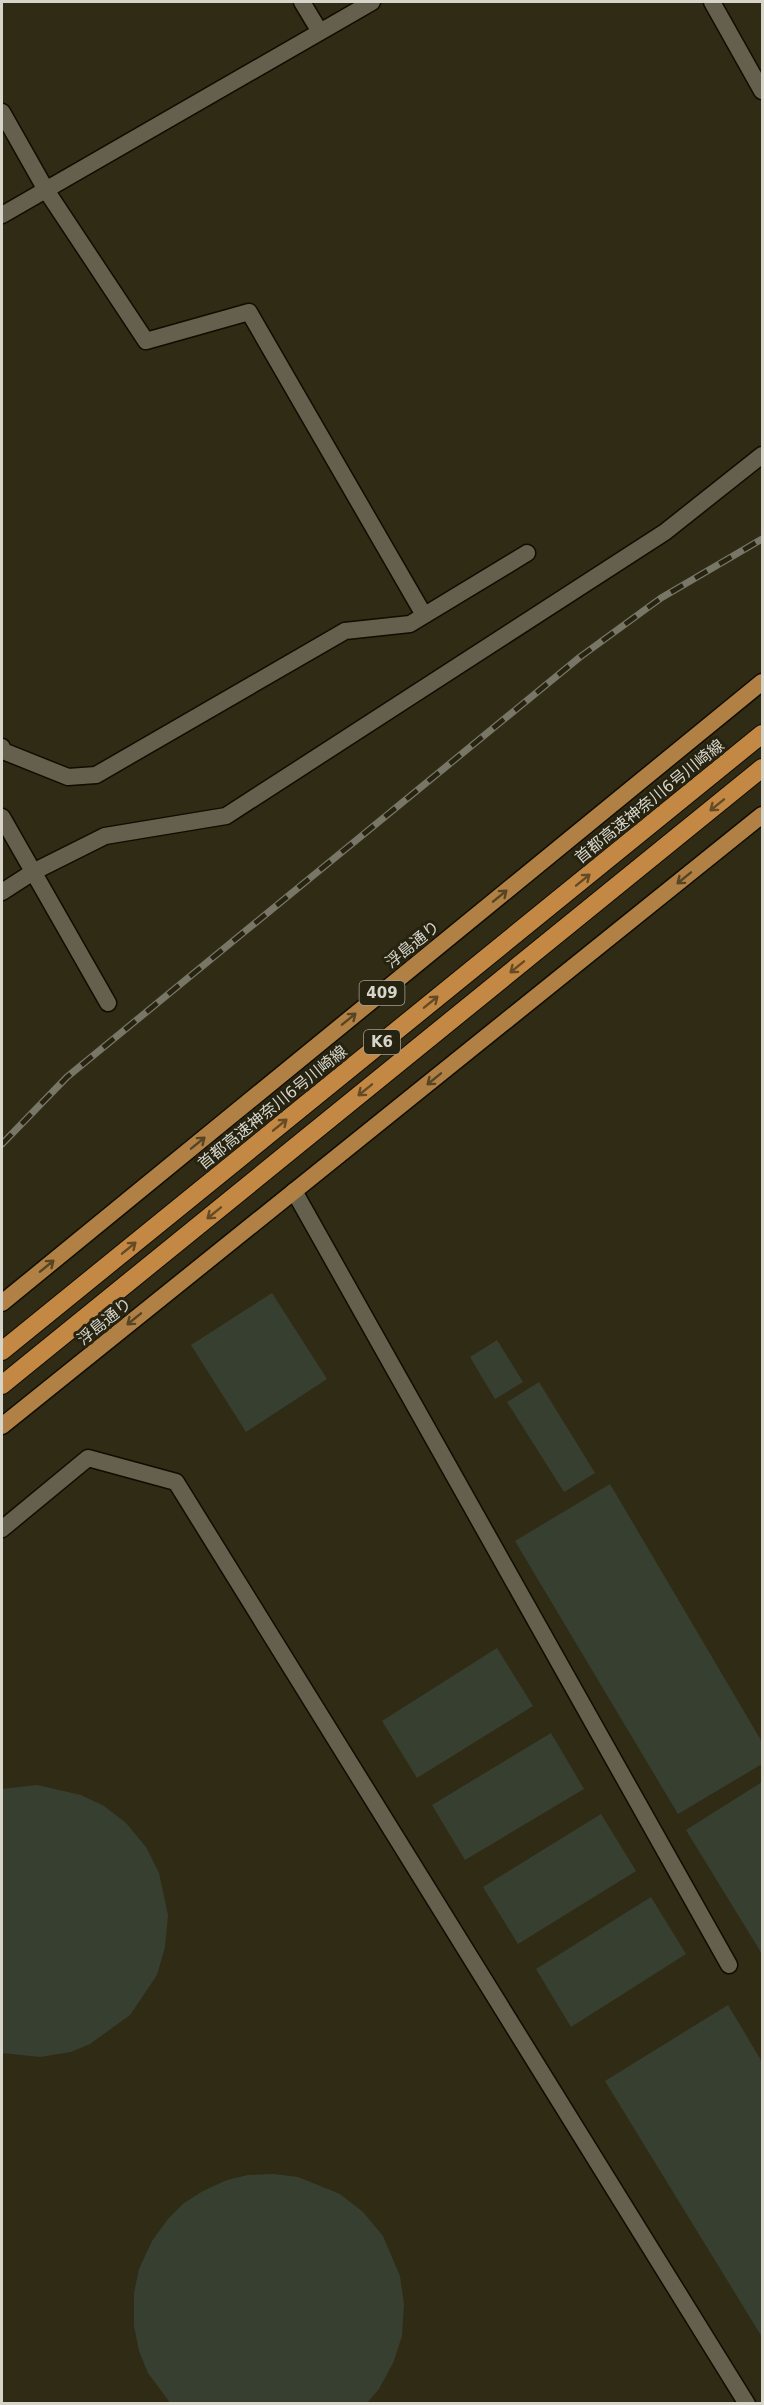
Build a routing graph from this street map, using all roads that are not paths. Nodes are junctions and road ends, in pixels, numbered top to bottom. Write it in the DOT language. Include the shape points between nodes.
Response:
graph roads {
  1 [pos="302,2"];
  2 [pos="372,2"];
  3 [pos="712,2"];
  4 [pos="320,32"];
  5 [pos="762,91"];
  6 [pos="2,112"];
  7 [pos="46,190"];
  8 [pos="2,215"];
  9 [pos="762,455"];
  10 [pos="527,554"];
  11 [pos="424,615"];
  12 [pos="762,682"];
  13 [pos="762,734"];
  14 [pos="2,747"];
  15 [pos="762,768"];
  16 [pos="762,815"];
  17 [pos="2,817"];
  18 [pos="33,872"];
  19 [pos="2,892"];
  20 [pos="108,1003"];
  21 [pos="294,1191"];
  22 [pos="2,1303"];
  23 [pos="2,1351"];
  24 [pos="2,1385"];
  25 [pos="2,1426"];
  26 [pos="2,1529"];
  27 [pos="729,1965"];
  28 [pos="747,2403"];
  1 -- 4 [label="lane"];
  2 -- 4 [label="lane"];
  3 -- 5 [label="lane"];
  4 -- 7 [label="lane"];
  6 -- 7 [label="lane"];
  7 -- 8 [label="lane"];
  7 -- 11 [label="lane" via="146,341 249,312"];
  9 -- 18 [label="lane" via="665,532 226,816 105,836"];
  10 -- 11 [label="lane"];
  11 -- 14 [label="lane" via="410,624 345,631 96,775 68,777 3,751"];
  22 -- 12 [label="highway, 浮島通り / 409, one-way"];
  23 -- 13 [label="highway, 首都高速神奈川6号川崎線 / K6, one-way"];
  15 -- 24 [label="highway, K6, one-way"];
  16 -- 21 [label="highway, 浮島通り, one-way"];
  17 -- 18 [label="lane"];
  18 -- 19 [label="lane"];
  18 -- 20 [label="lane"];
  21 -- 25 [label="highway, 浮島通り, one-way"];
  21 -- 27 [label="lane"];
  26 -- 28 [label="lane" via="88,1458 176,1482"];
}
